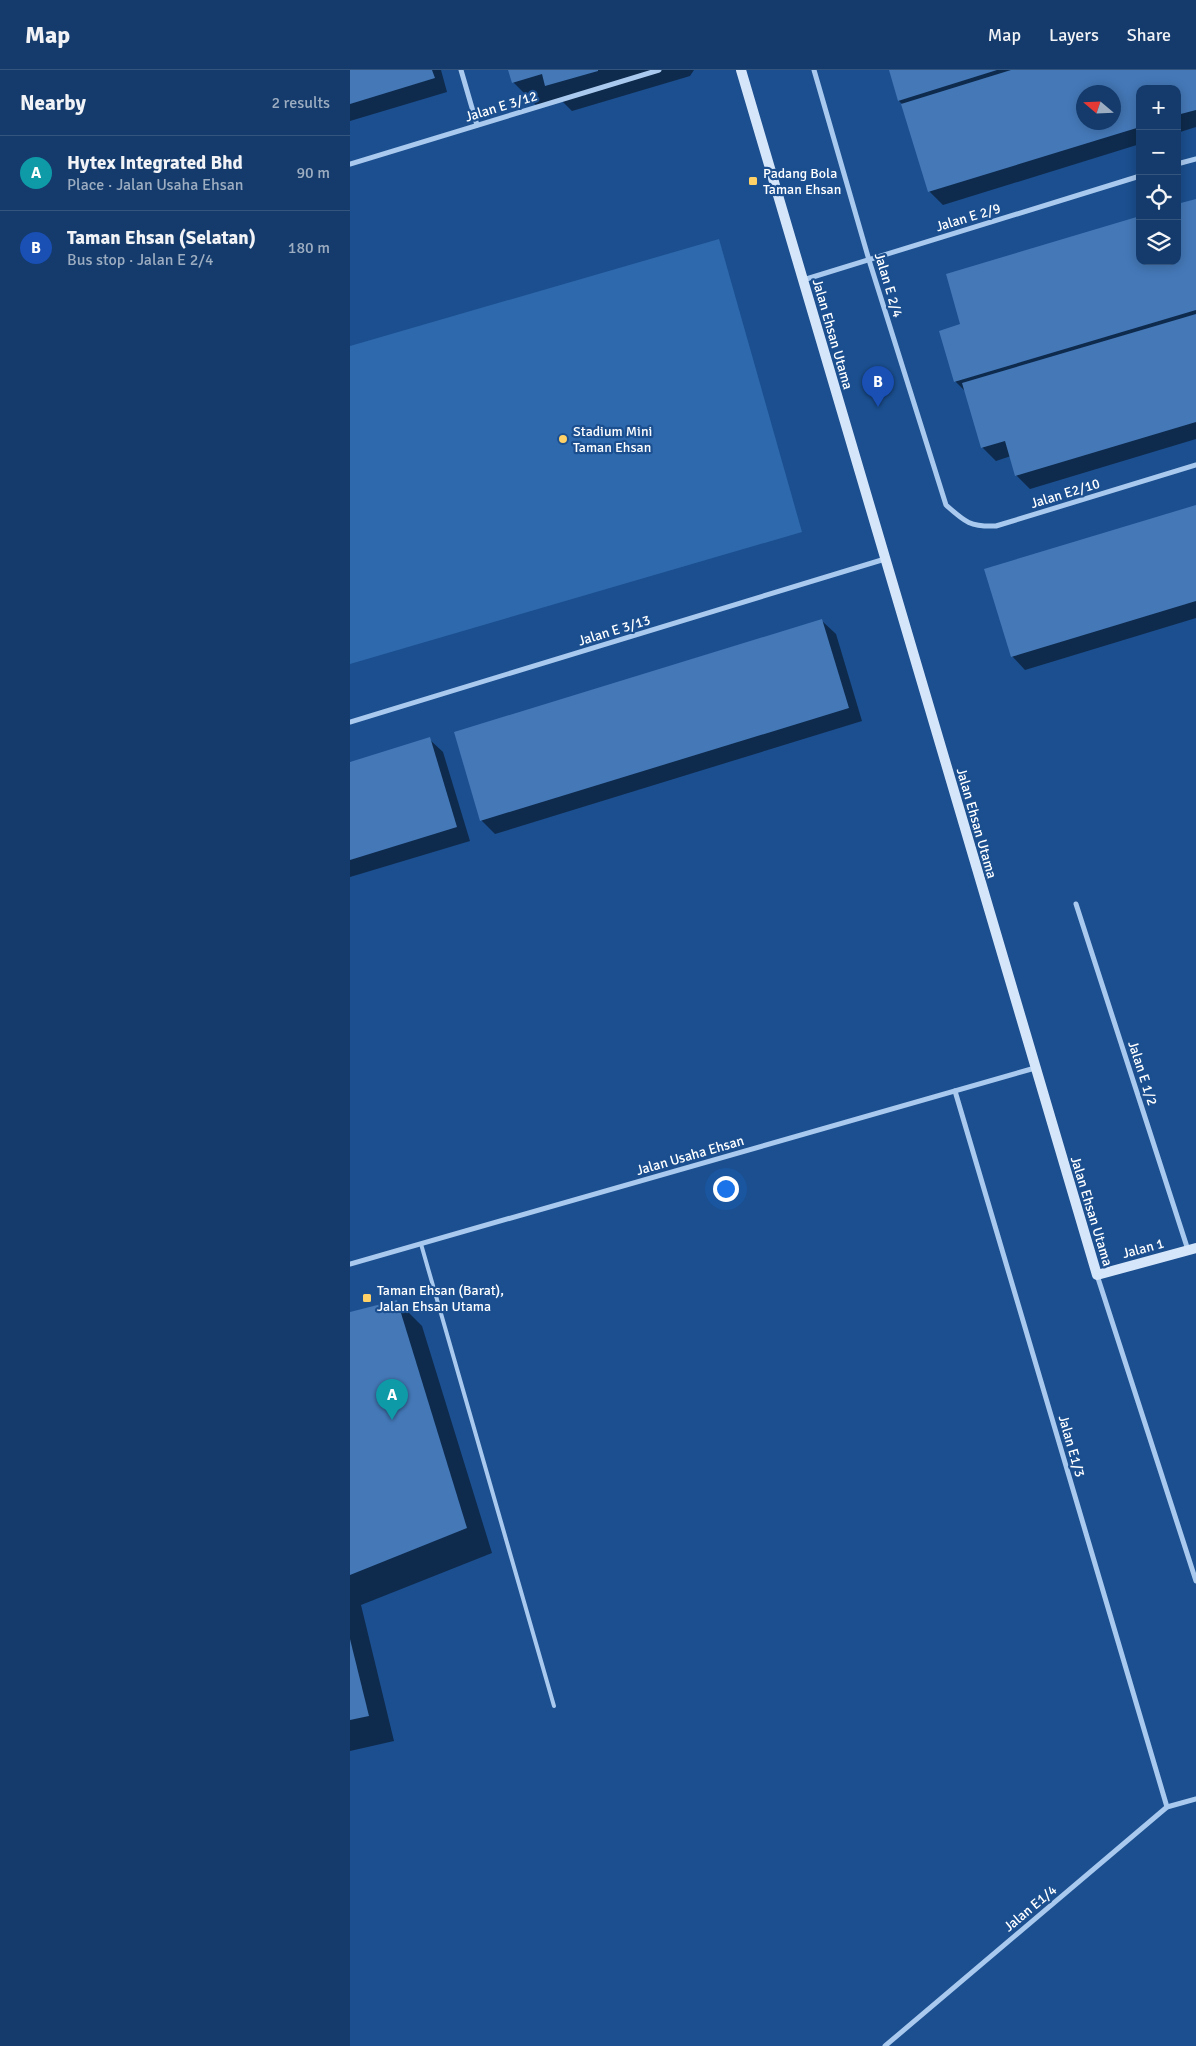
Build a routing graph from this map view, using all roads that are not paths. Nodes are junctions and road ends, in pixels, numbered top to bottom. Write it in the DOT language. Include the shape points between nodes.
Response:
graph roads {
  1 [pos="461,70"];
  2 [pos="660,70"];
  3 [pos="741,70"];
  4 [pos="814,70"];
  5 [pos="478,125"];
  6 [pos="1196,159"];
  7 [pos="1181,163"];
  8 [pos="350,164"];
  9 [pos="1136,177"];
  10 [pos="869,260"];
  11 [pos="803,280"];
  12 [pos="1196,465"];
  13 [pos="946,505"];
  14 [pos="885,559"];
  15 [pos="350,722"];
  16 [pos="1076,904"];
  17 [pos="1035,1068"];
  18 [pos="956,1091"];
  19 [pos="420,1244"];
  20 [pos="1192,1249"];
  21 [pos="350,1264"];
  22 [pos="1097,1275"];
  23 [pos="1196,1581"];
  24 [pos="554,1706"];
  25 [pos="1196,1799"];
  26 [pos="1167,1807"];
  27 [pos="885,2046"];
  1 -- 5 [label="street"];
  2 -- 5 [label="street, Jalan E 3/12"];
  3 -- 11 [label="street, Jalan Ehsan Utama"];
  4 -- 10 [label="street, Jalan E 2/4"];
  5 -- 8 [label="street, Jalan E 3/12"];
  6 -- 7 [label="street"];
  9 -- 10 [label="street, Jalan E 2/9"];
  10 -- 11 [label="street, Jalan E 2/9"];
  10 -- 13 [label="street, Jalan E 2/4"];
  11 -- 14 [label="street, Jalan Ehsan Utama"];
  12 -- 13 [label="street, Jalan E2/10" via="996,526 977,527"];
  14 -- 15 [label="street, Jalan E 3/13"];
  14 -- 17 [label="street, Jalan Ehsan Utama"];
  16 -- 20 [label="street, Jalan E 1/2"];
  17 -- 18 [label="street, Jalan Usaha Ehsan"];
  17 -- 22 [label="street, Jalan Ehsan Utama"];
  18 -- 19 [label="street, Jalan Usaha Ehsan"];
  18 -- 26 [label="street, Jalan E1/3"];
  19 -- 21 [label="street, Jalan Usaha Ehsan"];
  19 -- 24 [label="lane"];
  20 -- 22 [label="street, Jalan 1"];
  22 -- 23 [label="street, Jalan Ehsan Utama"];
  25 -- 26 [label="street, Jalan E1/4"];
  26 -- 27 [label="street, Jalan E1/4"];
}
